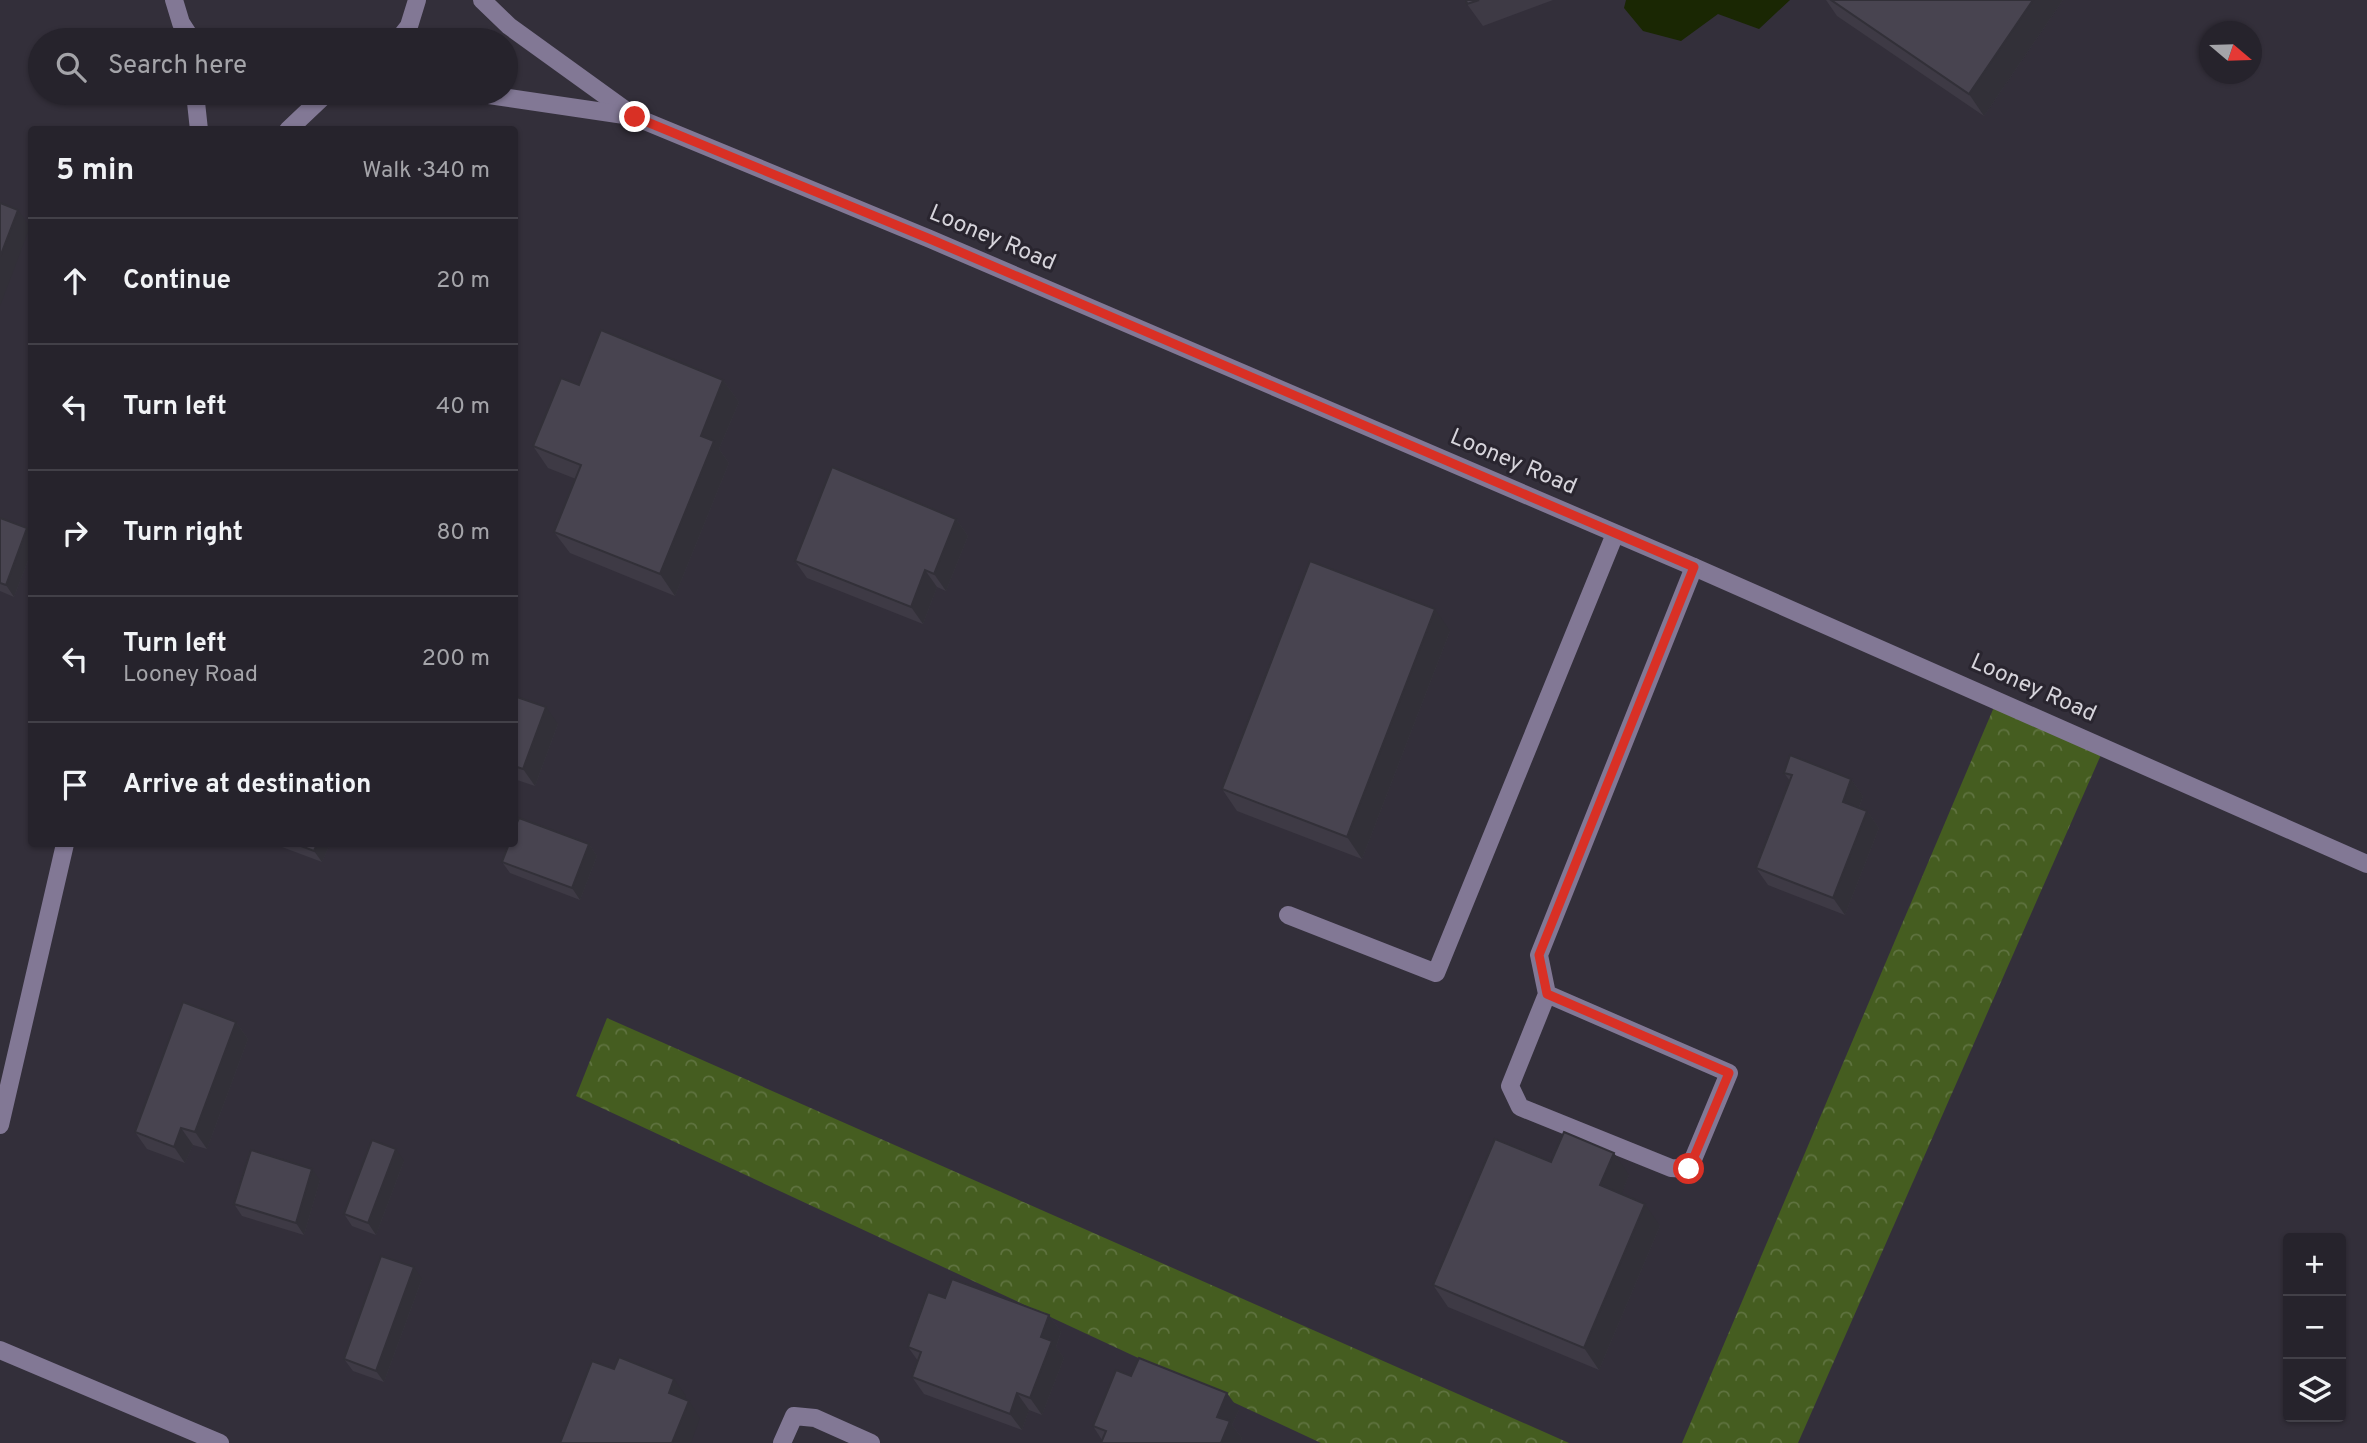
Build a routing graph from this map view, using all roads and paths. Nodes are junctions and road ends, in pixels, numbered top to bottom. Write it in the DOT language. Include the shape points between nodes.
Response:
graph roads {
  1 [pos="166,0"];
  2 [pos="174,0"];
  3 [pos="418,0"];
  4 [pos="482,0"];
  5 [pos="181,23"];
  6 [pos="184,28"];
  7 [pos="407,28"];
  8 [pos="512,28"];
  9 [pos="518,32"];
  10 [pos="518,99"];
  11 [pos="196,105"];
  12 [pos="314,105"];
  13 [pos="635,117"];
  14 [pos="199,126"];
  15 [pos="292,126"];
  16 [pos="1615,534"];
  17 [pos="1694,567"];
  18 [pos="64,847"];
  19 [pos="2367,864"];
  20 [pos="1287,915"];
  21 [pos="1547,994"];
  22 [pos="0,1125"];
  23 [pos="0,1350"];
  24 [pos="220,1443"];
  25 [pos="782,1443"];
  26 [pos="871,1443"];
  1 -- 5 [label="street"];
  2 -- 5 [label="street"];
  3 -- 7 [label="street"];
  4 -- 8 [label="street, Looney Road"];
  5 -- 6 [label="street"];
  9 -- 13 [label="street, Looney Road"];
  10 -- 13 [label="street, Looney Road"];
  11 -- 14 [label="street"];
  12 -- 15 [label="street"];
  13 -- 16 [label="street, Looney Road"];
  16 -- 17 [label="street, Looney Road"];
  16 -- 20 [label="street" via="1436,973"];
  17 -- 19 [label="street, Looney Road"];
  17 -- 21 [label="street" via="1539,955"];
  18 -- 22 [label="street"];
  21 -- 21 [label="street" via="1729,1073 1689,1169 1671,1168 1520,1107 1510,1086"];
  23 -- 24 [label="street"];
  25 -- 26 [label="street" via="793,1416 815,1418"];
}
